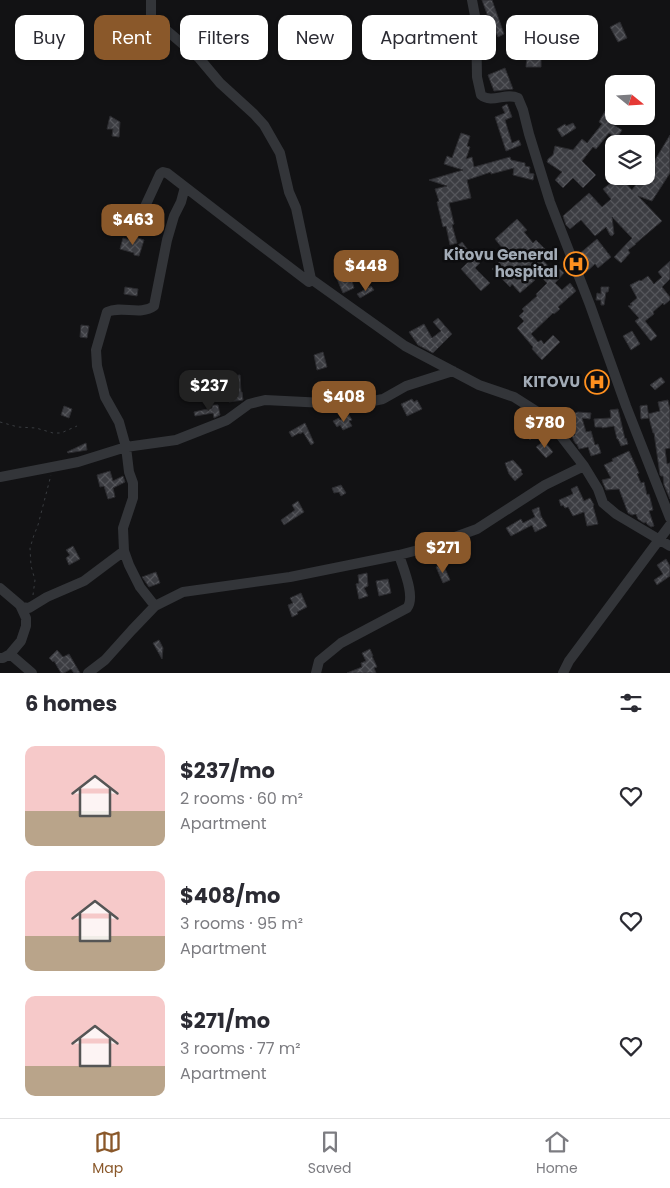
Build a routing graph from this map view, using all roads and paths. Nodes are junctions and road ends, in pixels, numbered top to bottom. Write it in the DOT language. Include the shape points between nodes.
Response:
graph roads {
  1 [pos="151,0"];
  2 [pos="472,0"];
  3 [pos="185,187"];
  4 [pos="142,213"];
  5 [pos="311,279"];
  6 [pos="453,371"];
  7 [pos="0,422"];
  8 [pos="78,426"];
  9 [pos="126,447"];
  10 [pos="584,466"];
  11 [pos="54,467"];
  12 [pos="0,477"];
  13 [pos="670,518"];
  14 [pos="670,525"];
  15 [pos="659,540"];
  16 [pos="670,546"];
  17 [pos="124,551"];
  18 [pos="399,555"];
  19 [pos="0,588"];
  20 [pos="155,606"];
  21 [pos="25,608"];
  22 [pos="10,654"];
  23 [pos="0,658"];
  24 [pos="32,673"];
  25 [pos="88,673"];
  26 [pos="316,673"];
  27 [pos="563,673"];
  1 -- 5 [label="street" via="151,17 199,58 264,125 280,153"];
  2 -- 13 [label="street" via="480,95 493,99 518,98 550,202"];
  3 -- 4 [label="street" via="163,172"];
  3 -- 5 [label="street" via="309,282"];
  3 -- 9 [label="street" via="167,240 154,306 146,311 107,312 96,350 105,397 119,422"];
  5 -- 6 [label="street" via="405,346"];
  6 -- 9 [label="street" via="406,386 384,399 363,404 265,400 249,404 227,420 176,440"];
  6 -- 10 [label="street" via="479,385 514,397 547,418"];
  7 -- 8 [label="path" via="62,433"];
  9 -- 11 [label="street"];
  9 -- 17 [label="street" via="134,488 123,528"];
  10 -- 15 [label="street" via="603,503"];
  10 -- 18 [label="street" via="477,528"];
  11 -- 12 [label="street"];
  11 -- 21 [label="path" via="30,548 35,580"];
  14 -- 15 [label="street"];
  15 -- 16 [label="street"];
  15 -- 27 [label="street"];
  17 -- 20 [label="street" via="140,588"];
  17 -- 21 [label="street" via="84,581"];
  18 -- 20 [label="street" via="290,577 183,592"];
  18 -- 26 [label="street" via="410,592 410,605 341,643 319,661"];
  19 -- 21 [label="street"];
  20 -- 25 [label="street" via="105,660"];
  21 -- 22 [label="street" via="26,626 21,641"];
  22 -- 23 [label="street"];
  22 -- 24 [label="street"];
}
